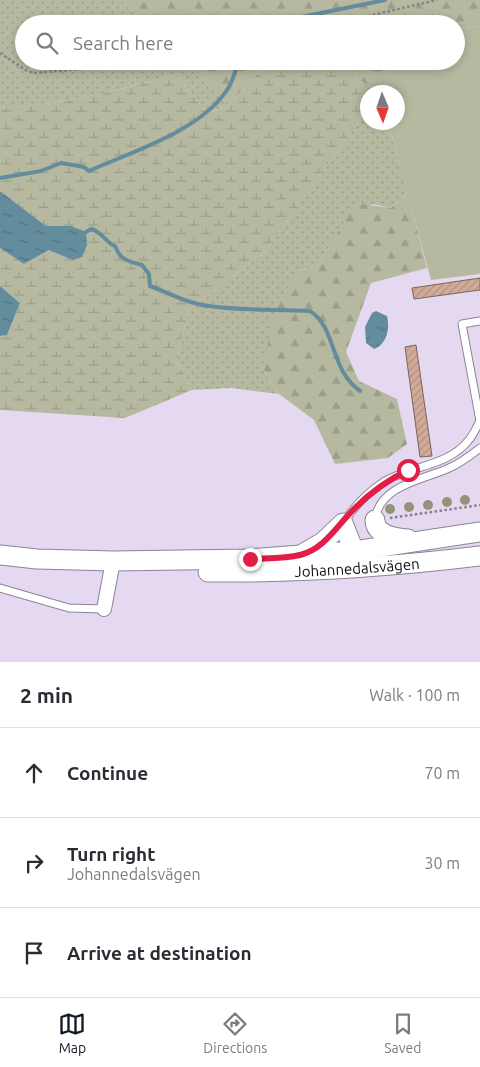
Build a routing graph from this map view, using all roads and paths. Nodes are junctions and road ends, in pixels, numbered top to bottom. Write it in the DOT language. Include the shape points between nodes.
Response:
graph roads {
  1 [pos="436,0"];
  2 [pos="372,15"];
  3 [pos="0,53"];
  4 [pos="15,63"];
  5 [pos="26,70"];
  6 [pos="70,70"];
  7 [pos="480,321"];
  8 [pos="480,421"];
  9 [pos="480,448"];
  10 [pos="480,505"];
  11 [pos="375,520"];
  12 [pos="343,523"];
  13 [pos="480,532"];
  14 [pos="422,541"];
  15 [pos="354,551"];
  16 [pos="0,555"];
  17 [pos="300,555"];
  18 [pos="480,556"];
  19 [pos="113,561"];
  20 [pos="386,565"];
  21 [pos="0,588"];
  22 [pos="104,609"];
  1 -- 2 [label="path"];
  3 -- 4 [label="path"];
  5 -- 6 [label="path" via="34,73"];
  7 -- 8 [label="lane" via="462,324"];
  8 -- 12 [label="lane" via="468,442 444,460 408,470 384,482 353,509"];
  9 -- 11 [label="lane" via="449,468 406,484 390,494 377,507"];
  10 -- 11 [label="path"];
  11 -- 14 [label="main road" via="379,530 392,537"];
  12 -- 15 [label="main road"];
  12 -- 17 [label="main road" via="323,542"];
  13 -- 14 [label="main road, Johannedalsvägen"];
  14 -- 15 [label="main road, Johannedalsvägen"];
  15 -- 17 [label="main road, Johannedalsvägen"];
  15 -- 20 [label="main road" via="368,560"];
  16 -- 19 [label="main road, Johannedalsvägen"];
  17 -- 19 [label="main road, Johannedalsvägen"];
  18 -- 20 [label="main road, Johannedalsvägen"];
  19 -- 20 [label="main road, Johannedalsvägen" via="162,572 248,573"];
  19 -- 22 [label="street"];
  21 -- 22 [label="lane" via="69,608"];
}
